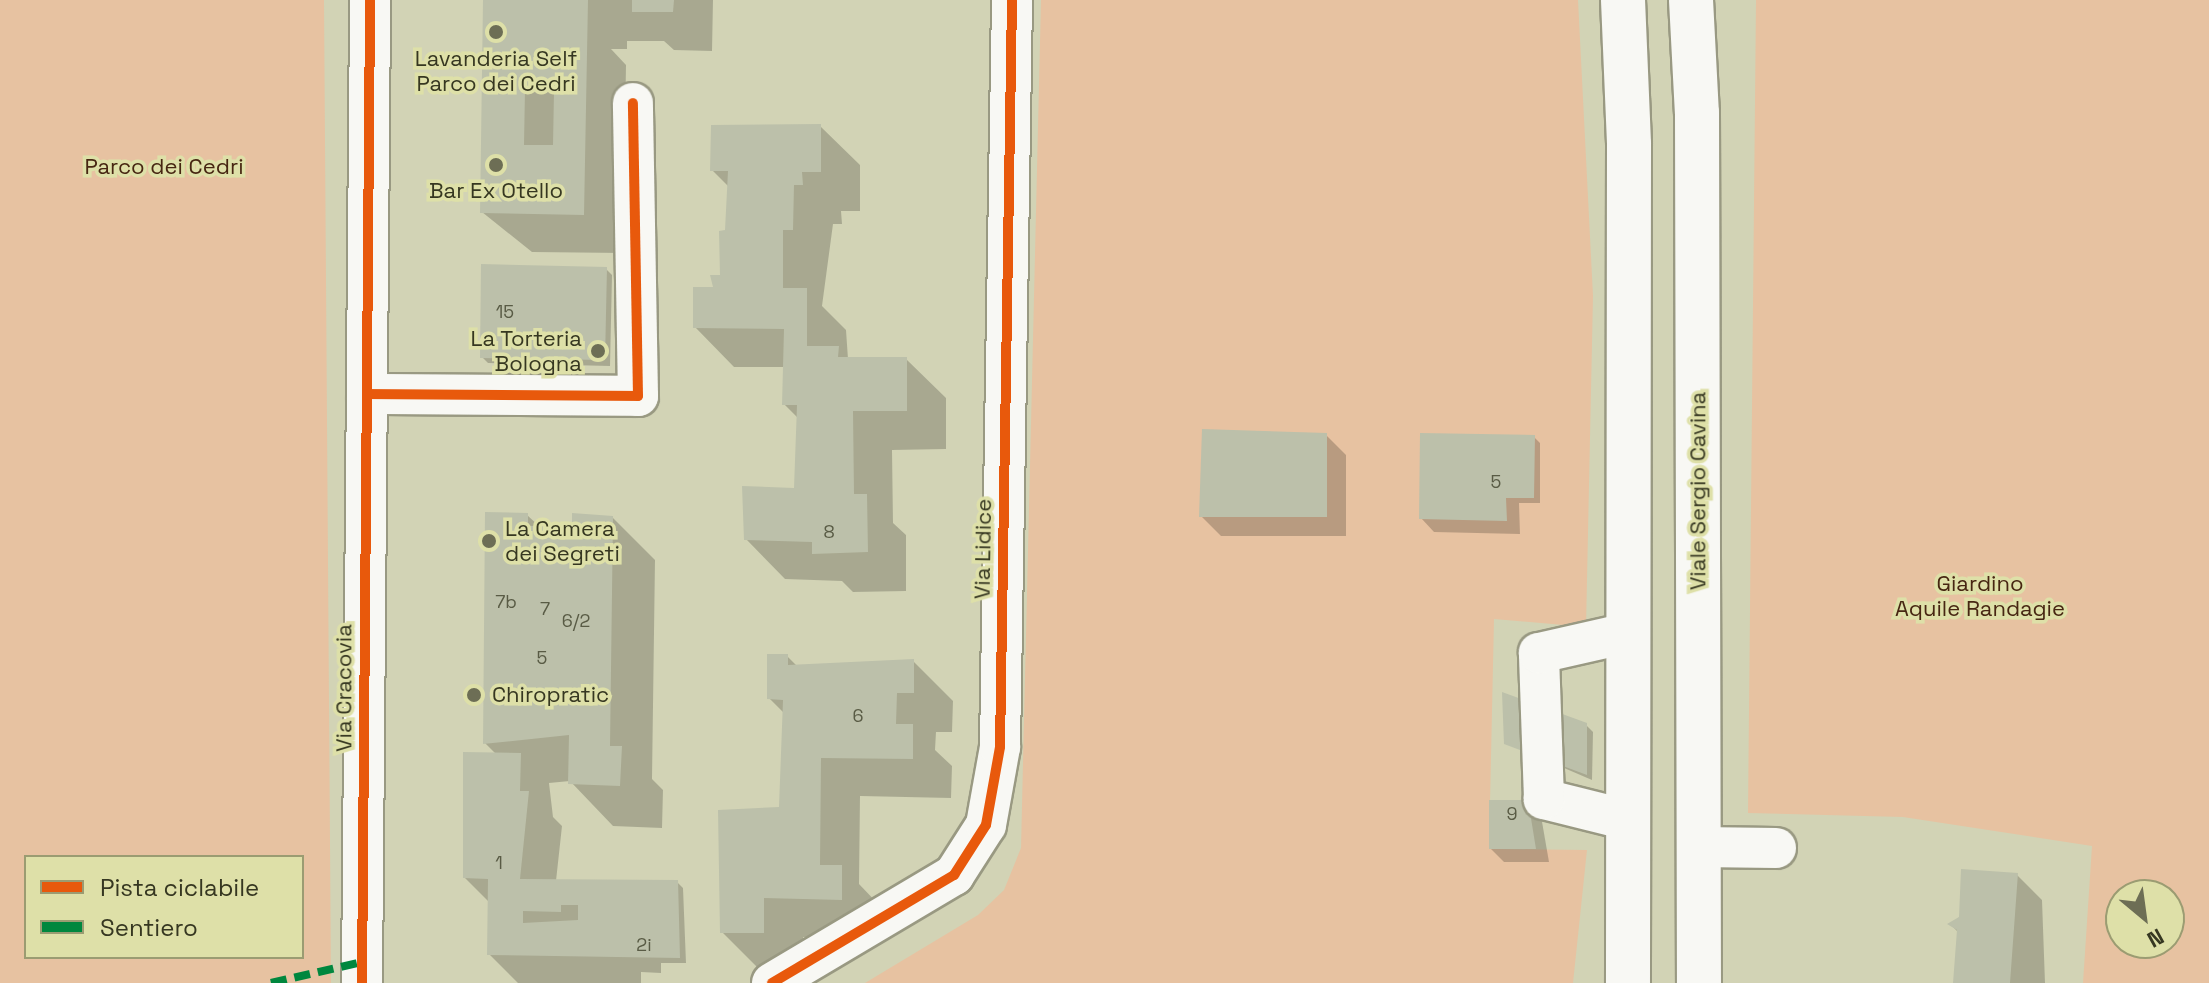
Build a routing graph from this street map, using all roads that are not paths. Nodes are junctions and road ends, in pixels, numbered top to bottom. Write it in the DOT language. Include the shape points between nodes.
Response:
graph roads {
  1 [pos="370,0"];
  2 [pos="1012,0"];
  3 [pos="1623,0"];
  4 [pos="1691,0"];
  5 [pos="633,103"];
  6 [pos="367,394"];
  7 [pos="1628,633"];
  8 [pos="1628,820"];
  9 [pos="1699,847"];
  10 [pos="1776,848"];
  11 [pos="362,983"];
  12 [pos="772,983"];
  13 [pos="1628,983"];
  14 [pos="1699,983"];
  1 -- 6 [label="street, Via Cracovia"];
  2 -- 12 [label="street, Via Lidice" via="1000,747 986,825 954,875"];
  3 -- 7 [label="main road"];
  4 -- 9 [label="main road, Viale Sergio Cavina" via="1697,113"];
  5 -- 6 [label="street" via="638,396"];
  6 -- 11 [label="street, Via Cracovia"];
  7 -- 8 [label="main road"];
  7 -- 8 [label="street" via="1539,653 1544,799"];
  8 -- 13 [label="main road"];
  9 -- 10 [label="street"];
  9 -- 14 [label="main road, Viale Sergio Cavina"];
}
